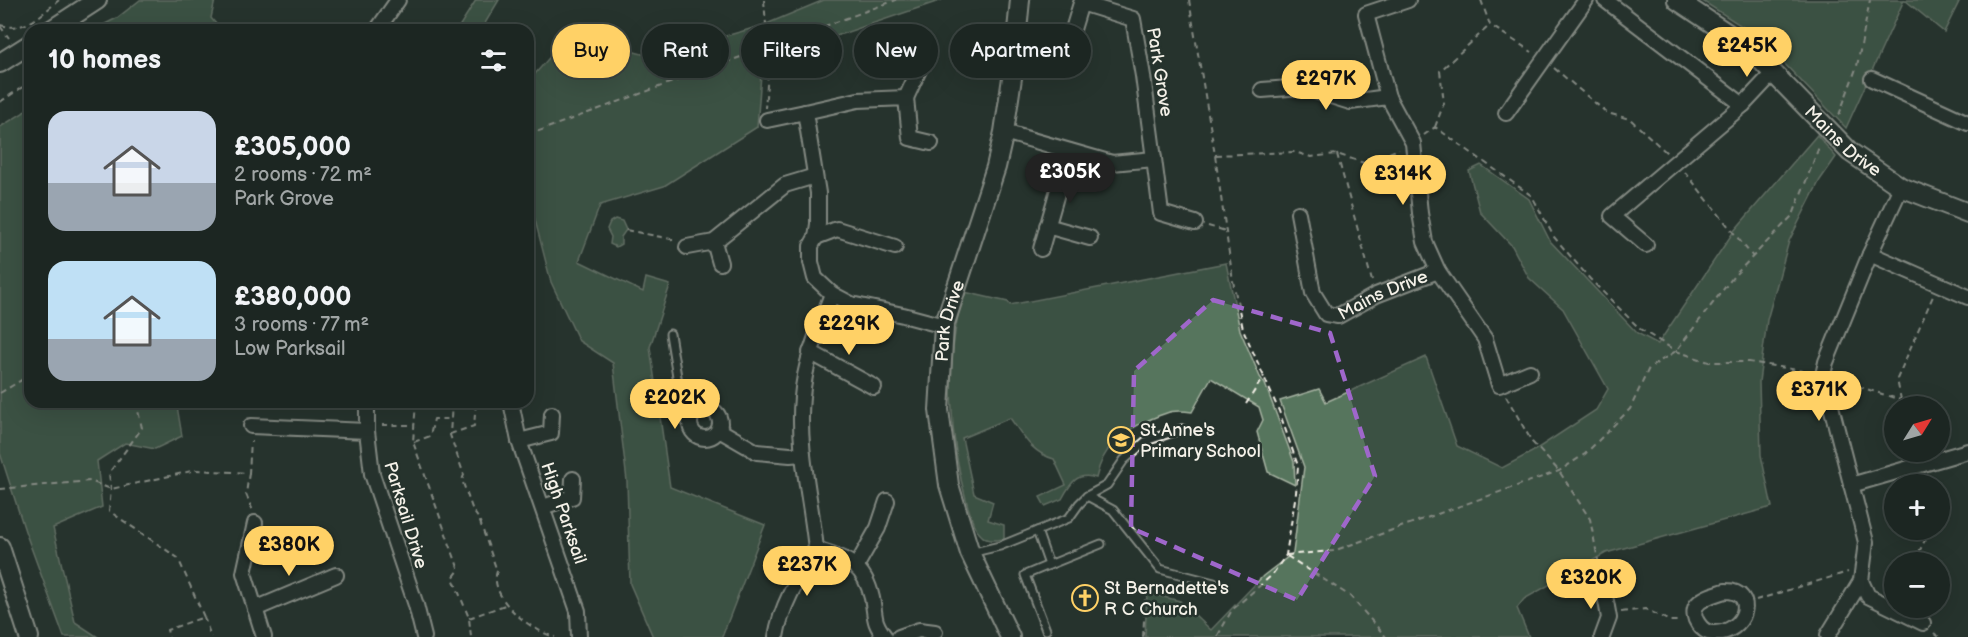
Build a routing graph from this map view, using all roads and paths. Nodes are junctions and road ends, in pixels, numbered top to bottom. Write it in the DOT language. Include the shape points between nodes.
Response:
graph roads {
  1 [pos="59,0"];
  2 [pos="97,0"];
  3 [pos="398,0"];
  4 [pos="764,0"];
  5 [pos="896,0"];
  6 [pos="1020,0"];
  7 [pos="1189,0"];
  8 [pos="1360,0"];
  9 [pos="1408,0"];
  10 [pos="1481,0"];
  11 [pos="1586,0"];
  12 [pos="1605,0"];
  13 [pos="1870,0"];
  14 [pos="1686,2"];
  15 [pos="1366,14"];
  16 [pos="60,24"];
  17 [pos="381,24"];
  18 [pos="766,24"];
  19 [pos="832,24"];
  20 [pos="1075,24"];
  21 [pos="0,25"];
  22 [pos="1490,25"];
  23 [pos="10,39"];
  24 [pos="24,48"];
  25 [pos="741,58"];
  26 [pos="1544,60"];
  27 [pos="0,63"];
  28 [pos="1773,73"];
  29 [pos="767,78"];
  30 [pos="915,78"];
  31 [pos="1872,79"];
  32 [pos="24,86"];
  33 [pos="1262,90"];
  34 [pos="1388,97"];
  35 [pos="906,98"];
  36 [pos="0,102"];
  37 [pos="1743,105"];
  38 [pos="806,112"];
  39 [pos="1506,113"];
  40 [pos="1839,115"];
  41 [pos="767,120"];
  42 [pos="1968,123"];
  43 [pos="1435,127"];
  44 [pos="1004,132"];
  45 [pos="534,133"];
  46 [pos="931,143"];
  47 [pos="1413,144"];
  48 [pos="1819,147"];
  49 [pos="1069,151"];
  50 [pos="1337,154"];
  51 [pos="1215,155"];
  52 [pos="1154,159"];
  53 [pos="1677,162"];
  54 [pos="815,176"];
  55 [pos="1901,187"];
  56 [pos="1298,213"];
  57 [pos="1968,213"];
  58 [pos="1195,223"];
  59 [pos="1047,226"];
  60 [pos="626,230"];
  61 [pos="1226,231"];
  62 [pos="816,237"];
  63 [pos="1090,238"];
  64 [pos="714,242"];
  65 [pos="1646,245"];
  66 [pos="687,247"];
  67 [pos="895,247"];
  68 [pos="1041,249"];
  69 [pos="1870,254"];
  70 [pos="1752,257"];
  71 [pos="720,263"];
  72 [pos="1437,271"];
  73 [pos="1938,284"];
  74 [pos="832,294"];
  75 [pos="1376,295"];
  76 [pos="1968,297"];
  77 [pos="945,326"];
  78 [pos="670,334"];
  79 [pos="1676,351"];
  80 [pos="810,352"];
  81 [pos="1530,372"];
  82 [pos="1823,375"];
  83 [pos="1264,376"];
  84 [pos="24,379"];
  85 [pos="1499,385"];
  86 [pos="874,387"];
  87 [pos="0,393"];
  88 [pos="1889,396"];
  89 [pos="1900,396"];
  90 [pos="1246,404"];
  91 [pos="137,408"];
  92 [pos="368,408"];
  93 [pos="416,408"];
  94 [pos="452,408"];
  95 [pos="476,408"];
  96 [pos="512,408"];
  97 [pos="552,414"];
  98 [pos="693,414"];
  99 [pos="451,419"];
  100 [pos="396,425"];
  101 [pos="415,425"];
  102 [pos="252,426"];
  103 [pos="1182,429"];
  104 [pos="719,430"];
  105 [pos="367,431"];
  106 [pos="450,434"];
  107 [pos="519,441"];
  108 [pos="413,442"];
  109 [pos="1968,451"];
  110 [pos="803,454"];
  111 [pos="1559,471"];
  112 [pos="249,472"];
  113 [pos="573,479"];
  114 [pos="1851,485"];
  115 [pos="0,489"];
  116 [pos="111,489"];
  117 [pos="1088,496"];
  118 [pos="887,501"];
  119 [pos="543,507"];
  120 [pos="255,523"];
  121 [pos="1037,531"];
  122 [pos="1101,544"];
  123 [pos="0,547"];
  124 [pos="816,549"];
  125 [pos="970,553"];
  126 [pos="1286,555"];
  127 [pos="857,565"];
  128 [pos="1049,565"];
  129 [pos="1863,574"];
  130 [pos="336,575"];
  131 [pos="1214,583"];
  132 [pos="1603,584"];
  133 [pos="1146,587"];
  134 [pos="1745,604"];
  135 [pos="504,605"];
  136 [pos="255,609"];
  137 [pos="1608,615"];
  138 [pos="204,617"];
  139 [pos="469,618"];
  140 [pos="1670,621"];
  141 [pos="1923,623"];
  142 [pos="1046,630"];
  143 [pos="935,632"];
  144 [pos="1709,635"];
  145 [pos="1828,635"];
  146 [pos="29,637"];
  147 [pos="169,637"];
  148 [pos="211,637"];
  149 [pos="264,637"];
  150 [pos="424,637"];
  151 [pos="471,637"];
  152 [pos="555,637"];
  153 [pos="579,637"];
  154 [pos="776,637"];
  155 [pos="885,637"];
  156 [pos="898,637"];
  157 [pos="1010,637"];
  158 [pos="1143,637"];
  159 [pos="1216,637"];
  160 [pos="1386,637"];
  161 [pos="1602,637"];
  1 -- 21 [label="path" via="32,21 13,28"];
  2 -- 16 [label="street"];
  3 -- 17 [label="street"];
  4 -- 18 [label="path"];
  5 -- 19 [label="path"];
  6 -- 44 [label="street, Park Drive"];
  7 -- 51 [label="path"];
  8 -- 15 [label="street, Mains Drive"];
  9 -- 15 [label="street"];
  10 -- 22 [label="path"];
  11 -- 26 [label="street"];
  12 -- 37 [label="street"];
  13 -- 40 [label="path" via="1857,66"];
  14 -- 28 [label="street, Mains Drive" via="1748,47"];
  15 -- 34 [label="street, Mains Drive"];
  20 -- 52 [label="street, Park Grove" via="1081,3 1133,19"];
  21 -- 23 [label="path"];
  22 -- 26 [label="path"];
  22 -- 43 [label="path" via="1440,71 1444,103"];
  24 -- 27 [label="street"];
  25 -- 45 [label="path"];
  26 -- 39 [label="street"];
  26 -- 53 [label="path" via="1607,113 1630,118"];
  28 -- 37 [label="street"];
  28 -- 55 [label="street, Mains Drive" via="1850,152"];
  29 -- 41 [label="path" via="764,106"];
  30 -- 35 [label="street"];
  31 -- 42 [label="street"];
  32 -- 36 [label="path"];
  33 -- 34 [label="street" via="1302,87 1350,102"];
  34 -- 47 [label="street, Mains Drive"];
  35 -- 38 [label="street" via="858,100"];
  35 -- 46 [label="street" via="910,138"];
  37 -- 53 [label="street"];
  38 -- 41 [label="street"];
  38 -- 54 [label="street"];
  43 -- 47 [label="path"];
  43 -- 79 [label="path" via="1532,196 1554,237 1590,279 1641,329"];
  44 -- 49 [label="street"];
  44 -- 77 [label="street, Park Drive"];
  47 -- 50 [label="path" via="1364,163"];
  47 -- 72 [label="street, Mains Drive" via="1425,242"];
  48 -- 70 [label="path" via="1793,215"];
  49 -- 52 [label="street" via="1112,163"];
  49 -- 59 [label="street"];
  50 -- 51 [label="path"];
  50 -- 75 [label="path"];
  51 -- 61 [label="path"];
  52 -- 58 [label="street, Park Grove" via="1161,213"];
  53 -- 65 [label="street" via="1612,216"];
  53 -- 70 [label="path"];
  54 -- 62 [label="street"];
  54 -- 64 [label="street" via="784,185"];
  55 -- 57 [label="street, Mains Drive"];
  55 -- 69 [label="street"];
  56 -- 75 [label="street, Mains Drive" via="1313,293 1326,314 1338,316"];
  58 -- 61 [label="path"];
  59 -- 63 [label="street"];
  59 -- 68 [label="street"];
  60 -- 66 [label="path" via="676,240"];
  61 -- 83 [label="path" via="1243,329"];
  62 -- 67 [label="street" via="837,229"];
  62 -- 74 [label="street" via="811,246 815,278"];
  64 -- 66 [label="street"];
  64 -- 71 [label="street"];
  69 -- 73 [label="street"];
  69 -- 82 [label="street"];
  70 -- 79 [label="path"];
  72 -- 75 [label="street, Mains Drive"];
  72 -- 85 [label="street, Mains Drive" via="1485,339"];
  73 -- 76 [label="street"];
  73 -- 89 [label="path" via="1898,379"];
  74 -- 77 [label="street" via="851,304"];
  74 -- 80 [label="street"];
  77 -- 125 [label="street, Park Drive" via="939,410 949,484"];
  78 -- 98 [label="lane" via="681,401"];
  79 -- 82 [label="path" via="1709,362 1749,362"];
  79 -- 111 [label="path" via="1649,368 1630,408 1585,454"];
  80 -- 86 [label="street"];
  80 -- 110 [label="street" via="802,396"];
  81 -- 85 [label="street"];
  82 -- 88 [label="path"];
  82 -- 114 [label="street"];
  83 -- 90 [label="path"];
  83 -- 126 [label="path" via="1298,466"];
  84 -- 87 [label="path"];
  85 -- 111 [label="path" via="1532,442"];
  91 -- 116 [label="path" via="142,428 109,473"];
  92 -- 105 [label="street, Parksail Drive"];
  93 -- 101 [label="path"];
  94 -- 99 [label="path"];
  95 -- 106 [label="path" via="474,426"];
  96 -- 107 [label="street, High Parksail"];
  97 -- 107 [label="street" via="551,433"];
  98 -- 104 [label="street" via="701,408 711,409 720,420"];
  98 -- 104 [label="street" via="690,422 695,435 708,438"];
  99 -- 106 [label="path"];
  99 -- 108 [label="path" via="434,419 430,436"];
  100 -- 101 [label="path"];
  101 -- 108 [label="path"];
  102 -- 105 [label="street"];
  102 -- 112 [label="path"];
  103 -- 117 [label="lane" via="1146,441 1124,460 1107,485"];
  104 -- 110 [label="street" via="757,452"];
  105 -- 150 [label="street, Parksail Drive" via="372,474"];
  106 -- 135 [label="path" via="464,475 462,480 497,571 495,577"];
  107 -- 119 [label="street, High Parksail"];
  108 -- 139 [label="path" via="459,570 453,578"];
  109 -- 114 [label="street"];
  110 -- 124 [label="street"];
  111 -- 126 [label="path" via="1333,551"];
  111 -- 132 [label="path" via="1590,519"];
  112 -- 116 [label="path" via="196,470"];
  112 -- 120 [label="path" via="246,494"];
  113 -- 119 [label="street" via="572,497"];
  114 -- 129 [label="street" via="1866,542"];
  115 -- 116 [label="path" via="90,481"];
  116 -- 138 [label="path" via="109,511 178,558"];
  117 -- 121 [label="lane" via="1069,518"];
  117 -- 131 [label="lane" via="1113,510 1160,569"];
  118 -- 127 [label="street" via="878,528"];
  119 -- 153 [label="street, High Parksail" via="578,611"];
  120 -- 136 [label="street" via="243,573"];
  121 -- 125 [label="lane"];
  121 -- 128 [label="lane"];
  122 -- 128 [label="lane"];
  123 -- 146 [label="street"];
  124 -- 127 [label="street"];
  124 -- 154 [label="street" via="787,599"];
  125 -- 157 [label="street, Park Drive"];
  126 -- 159 [label="path" via="1272,575 1232,610"];
  126 -- 160 [label="path" via="1350,596"];
  127 -- 155 [label="street" via="872,597 875,623"];
  128 -- 142 [label="lane" via="1025,575"];
  129 -- 134 [label="path"];
  129 -- 141 [label="street" via="1868,596"];
  129 -- 145 [label="street"];
  130 -- 136 [label="street"];
  132 -- 137 [label="street"];
  133 -- 158 [label="path"];
  134 -- 144 [label="street" via="1740,622"];
  134 -- 144 [label="street" via="1733,591 1706,597 1696,606 1695,613 1697,623"];
  135 -- 139 [label="path"];
  135 -- 152 [label="path" via="541,633"];
  136 -- 149 [label="street"];
  137 -- 140 [label="path" via="1645,609"];
  137 -- 161 [label="street"];
  138 -- 147 [label="path" via="167,630"];
  138 -- 148 [label="path"];
  139 -- 151 [label="path"];
  143 -- 156 [label="street" via="919,630"];
}
